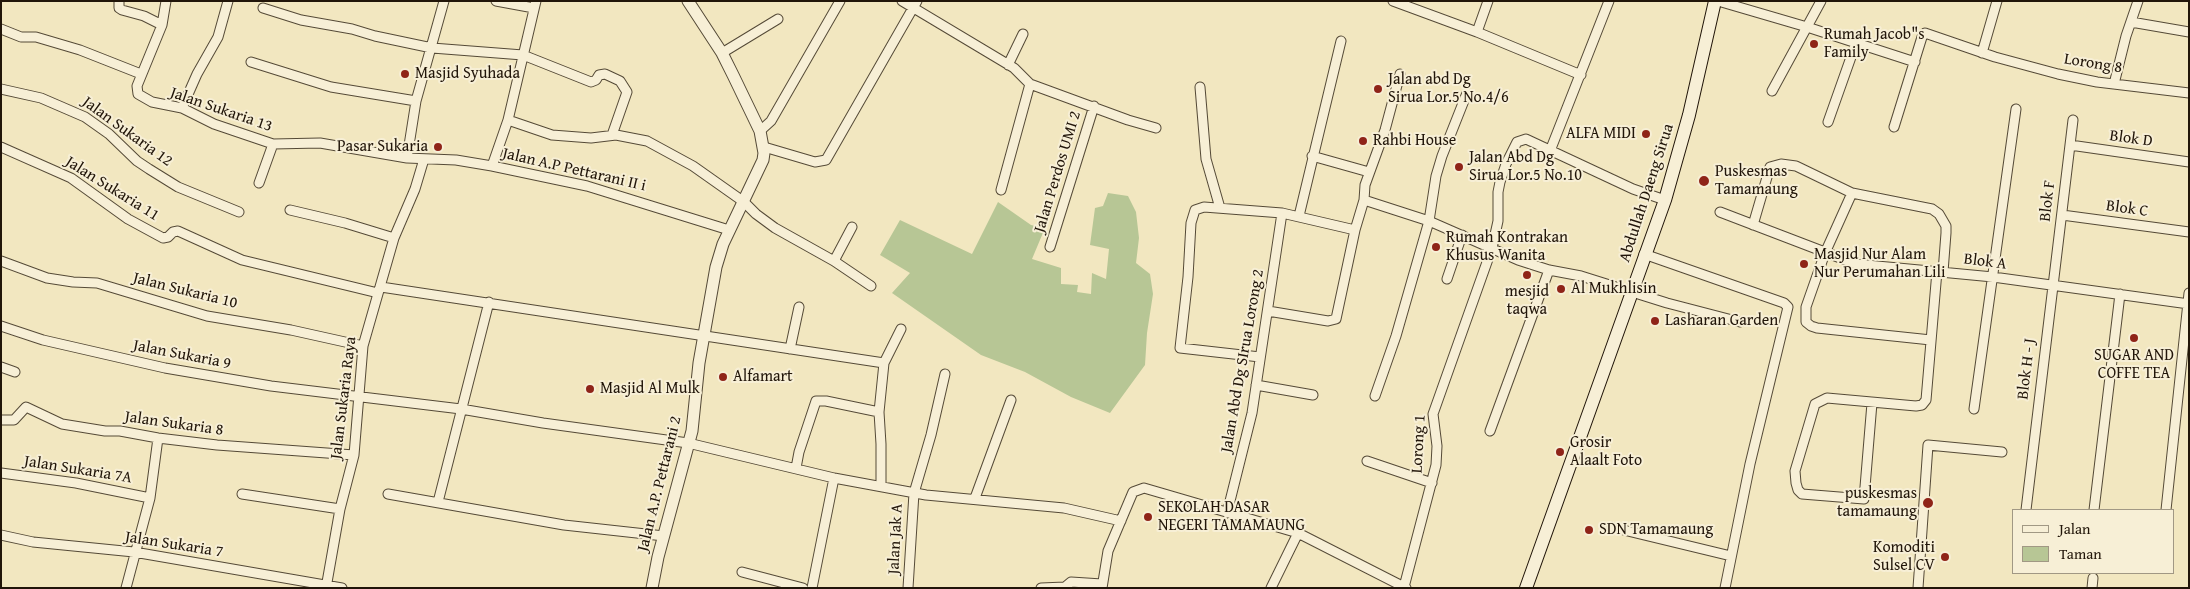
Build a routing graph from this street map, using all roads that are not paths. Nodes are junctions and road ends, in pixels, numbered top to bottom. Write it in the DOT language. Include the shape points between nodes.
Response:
graph roads {
  1 [pos="119,1"];
  2 [pos="166,1"];
  3 [pos="228,1"];
  4 [pos="444,1"];
  5 [pos="496,1"];
  6 [pos="688,1"];
  7 [pos="840,1"];
  8 [pos="902,1"];
  9 [pos="1393,1"];
  10 [pos="1488,1"];
  11 [pos="1609,1"];
  12 [pos="1716,1"];
  13 [pos="1821,1"];
  14 [pos="1996,1"];
  15 [pos="2138,1"];
  16 [pos="535,4"];
  17 [pos="915,4"];
  18 [pos="263,8"];
  19 [pos="778,20"];
  20 [pos="2131,22"];
  21 [pos="162,24"];
  22 [pos="1807,27"];
  23 [pos="1,29"];
  24 [pos="1477,32"];
  25 [pos="2189,32"];
  26 [pos="1023,34"];
  27 [pos="1341,42"];
  28 [pos="1856,43"];
  29 [pos="432,48"];
  30 [pos="722,53"];
  31 [pos="1983,53"];
  32 [pos="523,55"];
  33 [pos="251,62"];
  34 [pos="1915,62"];
  35 [pos="1008,65"];
  36 [pos="141,74"];
  37 [pos="1400,74"];
  38 [pos="1581,75"];
  39 [pos="1030,84"];
  40 [pos="2114,84"];
  41 [pos="1200,87"];
  42 [pos="1,89"];
  43 [pos="1772,92"];
  44 [pos="2189,92"];
  45 [pos="1468,93"];
  46 [pos="416,101"];
  47 [pos="1094,106"];
  48 [pos="182,108"];
  49 [pos="2016,109"];
  50 [pos="508,120"];
  51 [pos="2073,120"];
  52 [pos="1828,122"];
  53 [pos="1894,126"];
  54 [pos="1156,128"];
  55 [pos="760,131"];
  56 [pos="612,135"];
  57 [pos="273,144"];
  58 [pos="2070,146"];
  59 [pos="1,147"];
  60 [pos="764,147"];
  61 [pos="1550,151"];
  62 [pos="1312,156"];
  63 [pos="407,158"];
  64 [pos="424,158"];
  65 [pos="2189,162"];
  66 [pos="492,166"];
  67 [pos="1370,172"];
  68 [pos="259,183"];
  69 [pos="1001,190"];
  70 [pos="1852,193"];
  71 [pos="1364,200"];
  72 [pos="1665,200"];
  73 [pos="744,202"];
  74 [pos="1220,208"];
  75 [pos="290,210"];
  76 [pos="239,212"];
  77 [pos="1720,212"];
  78 [pos="1282,213"];
  79 [pos="2062,215"];
  80 [pos="1298,216"];
  81 [pos="1429,221"];
  82 [pos="1753,225"];
  83 [pos="852,227"];
  84 [pos="729,230"];
  85 [pos="1356,230"];
  86 [pos="2189,232"];
  87 [pos="1462,235"];
  88 [pos="394,238"];
  89 [pos="1050,248"];
  90 [pos="1492,248"];
  91 [pos="1825,253"];
  92 [pos="1644,254"];
  93 [pos="1,261"];
  94 [pos="834,262"];
  95 [pos="1549,270"];
  96 [pos="1940,272"];
  97 [pos="1993,277"];
  98 [pos="1447,280"];
  99 [pos="2053,285"];
  100 [pos="871,286"];
  101 [pos="379,290"];
  102 [pos="1632,291"];
  103 [pos="2189,293"];
  104 [pos="2120,294"];
  105 [pos="489,302"];
  106 [pos="2188,304"];
  107 [pos="799,307"];
  108 [pos="1268,311"];
  109 [pos="1740,322"];
  110 [pos="1,326"];
  111 [pos="901,329"];
  112 [pos="703,337"];
  113 [pos="1931,340"];
  114 [pos="363,346"];
  115 [pos="790,349"];
  116 [pos="1260,357"];
  117 [pos="884,363"];
  118 [pos="1,368"];
  119 [pos="15,372"];
  120 [pos="945,374"];
  121 [pos="1256,385"];
  122 [pos="1313,395"];
  123 [pos="1375,396"];
  124 [pos="360,398"];
  125 [pos="1011,400"];
  126 [pos="1872,403"];
  127 [pos="461,409"];
  128 [pos="1974,409"];
  129 [pos="879,412"];
  130 [pos="1,420"];
  131 [pos="1490,431"];
  132 [pos="158,438"];
  133 [pos="688,443"];
  134 [pos="2002,452"];
  135 [pos="354,455"];
  136 [pos="1367,461"];
  137 [pos="796,468"];
  138 [pos="1,473"];
  139 [pos="834,478"];
  140 [pos="1432,484"];
  141 [pos="881,486"];
  142 [pos="914,493"];
  143 [pos="242,494"];
  144 [pos="388,494"];
  145 [pos="150,498"];
  146 [pos="975,498"];
  147 [pos="438,502"];
  148 [pos="340,509"];
  149 [pos="2026,509"];
  150 [pos="2094,509"];
  151 [pos="2166,509"];
  152 [pos="1228,514"];
  153 [pos="1121,521"];
  154 [pos="1611,527"];
  155 [pos="1298,533"];
  156 [pos="1,535"];
  157 [pos="664,536"];
  158 [pos="134,552"];
  159 [pos="1731,556"];
  160 [pos="742,572"];
  161 [pos="1102,586"];
  162 [pos="326,587"];
  163 [pos="126,588"];
  164 [pos="342,588"];
  165 [pos="652,588"];
  166 [pos="803,588"];
  167 [pos="812,588"];
  168 [pos="908,588"];
  169 [pos="1041,588"];
  170 [pos="1271,588"];
  171 [pos="1405,588"];
  172 [pos="1526,588"];
  173 [pos="1725,588"];
  174 [pos="1918,588"];
  1 -- 21 [label="street" via="122,10"];
  2 -- 21 [label="street, Jalan Sukaria 13"];
  3 -- 48 [label="street" via="218,37"];
  4 -- 29 [label="street"];
  5 -- 16 [label="street"];
  6 -- 30 [label="street, Jalan A.P. Pettarani 2"];
  7 -- 55 [label="street" via="771,121"];
  8 -- 17 [label="street"];
  9 -- 24 [label="street"];
  10 -- 24 [label="street"];
  11 -- 38 [label="street"];
  12 -- 22 [label="street"];
  12 -- 72 [label="main road, Abdullah Daeng Sirua"];
  13 -- 22 [label="street"];
  14 -- 31 [label="street"];
  15 -- 20 [label="street"];
  16 -- 32 [label="street"];
  17 -- 35 [label="street"];
  17 -- 60 [label="street" via="826,160 815,162"];
  18 -- 29 [label="street" via="301,20"];
  19 -- 30 [label="street"];
  20 -- 25 [label="street"];
  20 -- 40 [label="street"];
  21 -- 36 [label="street, Jalan Sukaria 13"];
  22 -- 28 [label="street"];
  22 -- 43 [label="street"];
  23 -- 36 [label="street" via="21,37 36,36 80,50"];
  24 -- 38 [label="street"];
  26 -- 35 [label="street"];
  27 -- 62 [label="street"];
  28 -- 34 [label="street"];
  28 -- 52 [label="street"];
  29 -- 32 [label="street"];
  29 -- 46 [label="street"];
  30 -- 55 [label="street, Jalan A.P. Pettarani 2"];
  31 -- 34 [label="street, Lorong 8" via="1925,34"];
  31 -- 40 [label="street, Lorong 8" via="2058,74"];
  32 -- 50 [label="street"];
  32 -- 56 [label="street" via="587,81 594,82 601,74 620,81 627,92"];
  33 -- 46 [label="street" via="331,87"];
  34 -- 53 [label="street"];
  35 -- 39 [label="street"];
  36 -- 48 [label="street, Jalan Sukaria 13" via="138,94 152,102"];
  37 -- 67 [label="street"];
  38 -- 61 [label="street"];
  39 -- 47 [label="street"];
  39 -- 69 [label="street"];
  40 -- 44 [label="street, Lorong 8"];
  41 -- 74 [label="street" via="1206,159"];
  42 -- 76 [label="street, Jalan Sukaria 12" via="41,98 84,117 109,134 137,161 178,187"];
  45 -- 81 [label="street" via="1442,156"];
  46 -- 63 [label="street"];
  47 -- 54 [label="street"];
  47 -- 89 [label="street, Jalan Perdos UMI 2"];
  48 -- 57 [label="street, Jalan Sukaria 13" via="214,124"];
  49 -- 97 [label="street"];
  50 -- 56 [label="street" via="552,135 591,138"];
  50 -- 66 [label="street"];
  51 -- 58 [label="street, Blok F"];
  55 -- 60 [label="street, Jalan A.P. Pettarani 2"];
  56 -- 73 [label="street" via="638,138 674,154"];
  57 -- 63 [label="street, Jalan Sukaria 13" via="320,143"];
  57 -- 68 [label="street"];
  58 -- 65 [label="street, Blok D"];
  58 -- 79 [label="street, Blok F"];
  59 -- 101 [label="street, Jalan Sukaria 11" via="71,178 128,219 163,238 178,231 242,260"];
  60 -- 73 [label="street, Jalan A.P. Pettarani 2" via="763,160"];
  61 -- 72 [label="street, Lorong 1"];
  61 -- 90 [label="street, Lorong 1" via="1526,139 1517,142 1500,182 1498,221"];
  62 -- 67 [label="street"];
  62 -- 80 [label="street"];
  63 -- 64 [label="street, Jalan A.P Pettarani II i"];
  64 -- 66 [label="street, Jalan A.P Pettarani II i"];
  64 -- 88 [label="street, Jalan Sukaria Raya"];
  66 -- 84 [label="street, Jalan A.P Pettarani II i" via="587,186"];
  67 -- 71 [label="street"];
  70 -- 82 [label="street" via="1796,166 1773,165 1768,171"];
  70 -- 91 [label="street"];
  70 -- 96 [label="street" via="1939,214 1946,226"];
  71 -- 81 [label="street"];
  71 -- 85 [label="street"];
  72 -- 92 [label="main road, Abdullah Daeng Sirua"];
  73 -- 84 [label="street, Jalan A.P. Pettarani 2"];
  73 -- 94 [label="street" via="775,228"];
  74 -- 78 [label="street"];
  74 -- 116 [label="street" via="1193,212 1180,346 1182,349"];
  75 -- 88 [label="street" via="345,222"];
  77 -- 82 [label="street, Blok A"];
  78 -- 80 [label="street"];
  78 -- 108 [label="street, Jalan Abd Dg SIrua Lorong 2"];
  79 -- 86 [label="street, Blok C"];
  79 -- 99 [label="street, Blok F"];
  80 -- 85 [label="street"];
  81 -- 87 [label="street"];
  81 -- 123 [label="street"];
  82 -- 91 [label="street, Blok A"];
  83 -- 94 [label="street"];
  84 -- 112 [label="street, Jalan A.P. Pettarani 2" via="716,267"];
  85 -- 108 [label="street" via="1336,319 1328,321"];
  87 -- 90 [label="street"];
  87 -- 98 [label="street"];
  88 -- 101 [label="street, Jalan Sukaria Raya"];
  90 -- 95 [label="street"];
  90 -- 140 [label="street, Lorong 1" via="1433,414 1436,452"];
  91 -- 96 [label="street, Blok A" via="1856,264"];
  91 -- 113 [label="street" via="1806,307 1808,325"];
  92 -- 102 [label="main road, Abdullah Daeng Sirua"];
  92 -- 159 [label="street" via="1788,307"];
  93 -- 114 [label="street, Jalan Sukaria 10" via="47,278 97,283 207,316"];
  94 -- 100 [label="street"];
  95 -- 102 [label="street"];
  95 -- 131 [label="street"];
  96 -- 97 [label="street, Blok A"];
  96 -- 113 [label="street"];
  97 -- 99 [label="street, Blok A"];
  97 -- 128 [label="street"];
  99 -- 104 [label="street, Blok A"];
  99 -- 149 [label="street, Blok H - J"];
  101 -- 105 [label="street"];
  101 -- 114 [label="street, Jalan Sukaria Raya"];
  102 -- 109 [label="street" via="1667,304"];
  102 -- 172 [label="main road, Abdullah Daeng Sirua"];
  103 -- 106 [label="street"];
  104 -- 106 [label="street, Blok A"];
  104 -- 150 [label="street"];
  105 -- 112 [label="street"];
  105 -- 127 [label="street"];
  106 -- 151 [label="street"];
  107 -- 115 [label="street"];
  108 -- 116 [label="street, Jalan Abd Dg SIrua Lorong 2"];
  110 -- 124 [label="street, Jalan Sukaria 9" via="43,340 165,368"];
  111 -- 117 [label="street"];
  112 -- 115 [label="street"];
  112 -- 133 [label="street, Jalan A.P. Pettarani 2" via="695,412"];
  113 -- 126 [label="street" via="1924,403 1906,406"];
  114 -- 124 [label="street, Jalan Sukaria Raya"];
  115 -- 117 [label="street"];
  116 -- 121 [label="street, Jalan Abd Dg SIrua Lorong 2"];
  117 -- 129 [label="street"];
  118 -- 119 [label="street"];
  120 -- 142 [label="street, Jalan Jak A"];
  121 -- 122 [label="street"];
  121 -- 152 [label="street, Jalan Abd Dg SIrua Lorong 2"];
  124 -- 127 [label="street, Jalan Sukaria 9"];
  124 -- 135 [label="street, Jalan Sukaria Raya"];
  125 -- 146 [label="street"];
  126 -- 126 [label="street" via="1864,500 1802,494 1798,490 1795,470 1815,404 1827,398"];
  127 -- 133 [label="street, Jalan Sukaria 9"];
  127 -- 147 [label="street"];
  129 -- 137 [label="street" via="816,401"];
  129 -- 141 [label="street"];
  130 -- 132 [label="street, Jalan Sukaria 8" via="14,420 26,407 62,424"];
  132 -- 135 [label="street, Jalan Sukaria 8"];
  132 -- 145 [label="street"];
  133 -- 137 [label="street, Jalan Sukaria 9"];
  133 -- 157 [label="street, Jalan A.P. Pettarani 2"];
  134 -- 174 [label="street" via="1928,445"];
  135 -- 148 [label="street, Jalan Sukaria Raya"];
  136 -- 140 [label="street"];
  137 -- 139 [label="street, Jalan Sukaria 9"];
  138 -- 145 [label="street, Jalan Sukaria 7A" via="76,483"];
  139 -- 141 [label="street, Jalan Sukaria 9"];
  139 -- 167 [label="street"];
  140 -- 171 [label="street, Lorong 1"];
  141 -- 142 [label="street, Jalan Sukaria 9"];
  142 -- 146 [label="street, Jalan Sukaria 9"];
  142 -- 168 [label="street, Jalan Jak A"];
  143 -- 148 [label="street"];
  144 -- 147 [label="street"];
  145 -- 158 [label="street"];
  146 -- 153 [label="street, Jalan Sukaria 9" via="1064,508"];
  147 -- 157 [label="street" via="564,524"];
  148 -- 162 [label="street, Jalan Sukaria Raya"];
  152 -- 153 [label="street" via="1141,488 1133,492"];
  152 -- 155 [label="street"];
  153 -- 161 [label="street" via="1108,551"];
  154 -- 159 [label="street"];
  155 -- 170 [label="street"];
  155 -- 171 [label="street"];
  156 -- 158 [label="street, Jalan Sukaria 7" via="33,542"];
  157 -- 165 [label="street, Jalan A.P. Pettarani 2"];
  158 -- 162 [label="street, Jalan Sukaria 7"];
  158 -- 163 [label="street"];
  159 -- 173 [label="street"];
  160 -- 166 [label="street"];
  161 -- 169 [label="street" via="1072,582 1065,586"];
  162 -- 164 [label="street, Jalan Sukaria 7"];
}
